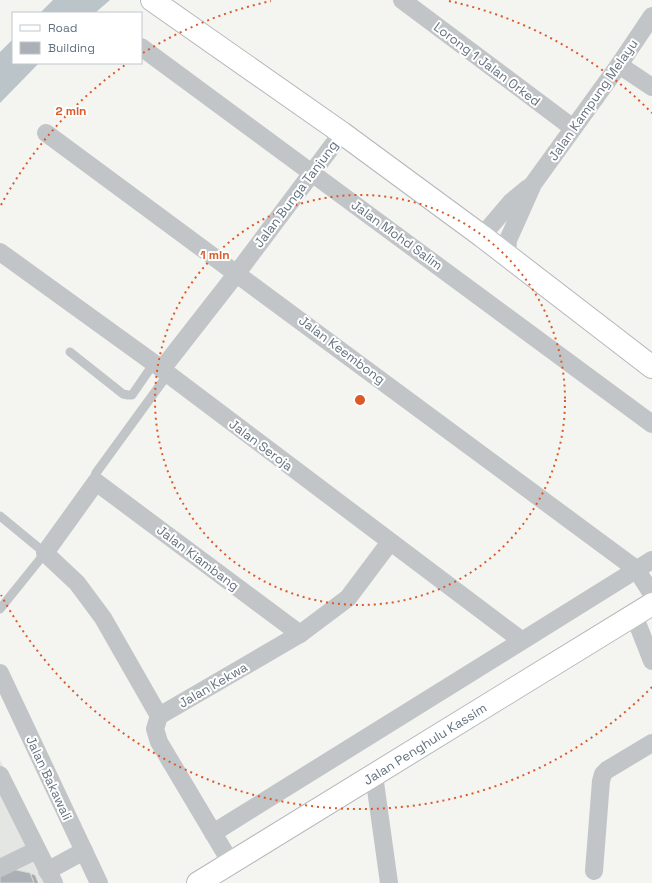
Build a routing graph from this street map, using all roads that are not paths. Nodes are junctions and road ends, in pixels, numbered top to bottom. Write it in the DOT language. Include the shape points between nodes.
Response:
graph roads {
  1 [pos="152,0"];
  2 [pos="402,0"];
  3 [pos="652,16"];
  4 [pos="142,48"];
  5 [pos="619,65"];
  6 [pos="652,87"];
  7 [pos="573,128"];
  8 [pos="46,133"];
  9 [pos="342,133"];
  10 [pos="312,173"];
  11 [pos="533,184"];
  12 [pos="482,236"];
  13 [pos="0,252"];
  14 [pos="507,255"];
  15 [pos="237,273"];
  16 [pos="70,352"];
  17 [pos="652,367"];
  18 [pos="161,369"];
  19 [pos="652,424"];
  20 [pos="96,482"];
  21 [pos="0,516"];
  22 [pos="390,542"];
  23 [pos="46,553"];
  24 [pos="652,560"];
  25 [pos="636,569"];
  26 [pos="652,594"];
  27 [pos="0,609"];
  28 [pos="643,609"];
  29 [pos="300,634"];
  30 [pos="521,640"];
  31 [pos="652,661"];
  32 [pos="0,673"];
  33 [pos="159,716"];
  34 [pos="652,743"];
  35 [pos="0,775"];
  36 [pos="374,775"];
  37 [pos="213,832"];
  38 [pos="37,850"];
  39 [pos="84,851"];
  40 [pos="231,863"];
  41 [pos="1,865"];
  42 [pos="594,871"];
  43 [pos="51,877"];
  44 [pos="99,883"];
  45 [pos="198,883"];
  46 [pos="389,883"];
  1 -- 9 [label="street"];
  2 -- 7 [label="street, Lorong 1 Jalan Orked"];
  3 -- 5 [label="street, Jalan Kampung Melayu"];
  4 -- 10 [label="street, Jalan Mohd Salim"];
  5 -- 6 [label="street"];
  5 -- 7 [label="street, Jalan Kampung Melayu"];
  7 -- 11 [label="street, Jalan Kampung Melayu"];
  8 -- 15 [label="street, Jalan Keembong"];
  9 -- 10 [label="street, Jalan Bunga Tanjung"];
  9 -- 12 [label="street"];
  10 -- 15 [label="street, Jalan Bunga Tanjung"];
  10 -- 19 [label="street, Jalan Mohd Salim"];
  11 -- 12 [label="street, Jalan Kampung Melayu" via="511,202"];
  11 -- 14 [label="street, Jalan Kampung Melayu" via="508,240"];
  12 -- 14 [label="street"];
  13 -- 18 [label="street, Jalan Seroja"];
  14 -- 17 [label="street"];
  15 -- 18 [label="street, Jalan Bunga Tanjung"];
  15 -- 25 [label="street, Jalan Keembong"];
  16 -- 18 [label="lane" via="128,396"];
  18 -- 20 [label="lane" via="96,473"];
  18 -- 22 [label="street, Jalan Seroja"];
  20 -- 23 [label="street"];
  20 -- 29 [label="street, Jalan Kiambang"];
  21 -- 23 [label="lane"];
  22 -- 29 [label="street, Jalan Kekwa" via="348,598"];
  22 -- 30 [label="street, Jalan Seroja"];
  23 -- 27 [label="lane"];
  23 -- 33 [label="street" via="77,583 103,618"];
  24 -- 25 [label="street"];
  25 -- 26 [label="street"];
  25 -- 30 [label="street"];
  28 -- 31 [label="street"];
  28 -- 36 [label="street, Jalan Penghulu Kassim"];
  29 -- 33 [label="street, Jalan Kekwa"];
  30 -- 37 [label="street"];
  32 -- 39 [label="street, Jalan Bakawali"];
  33 -- 37 [label="street" via="155,729 159,742"];
  34 -- 42 [label="street" via="603,774"];
  35 -- 38 [label="street"];
  36 -- 40 [label="street, Jalan Penghulu Kassim"];
  36 -- 46 [label="street"];
  37 -- 40 [label="street"];
  38 -- 41 [label="street"];
  38 -- 43 [label="street"];
  39 -- 43 [label="street"];
  39 -- 44 [label="street, Jalan Bakawali"];
  40 -- 45 [label="street, Jalan Penghulu Kassim"];
}
